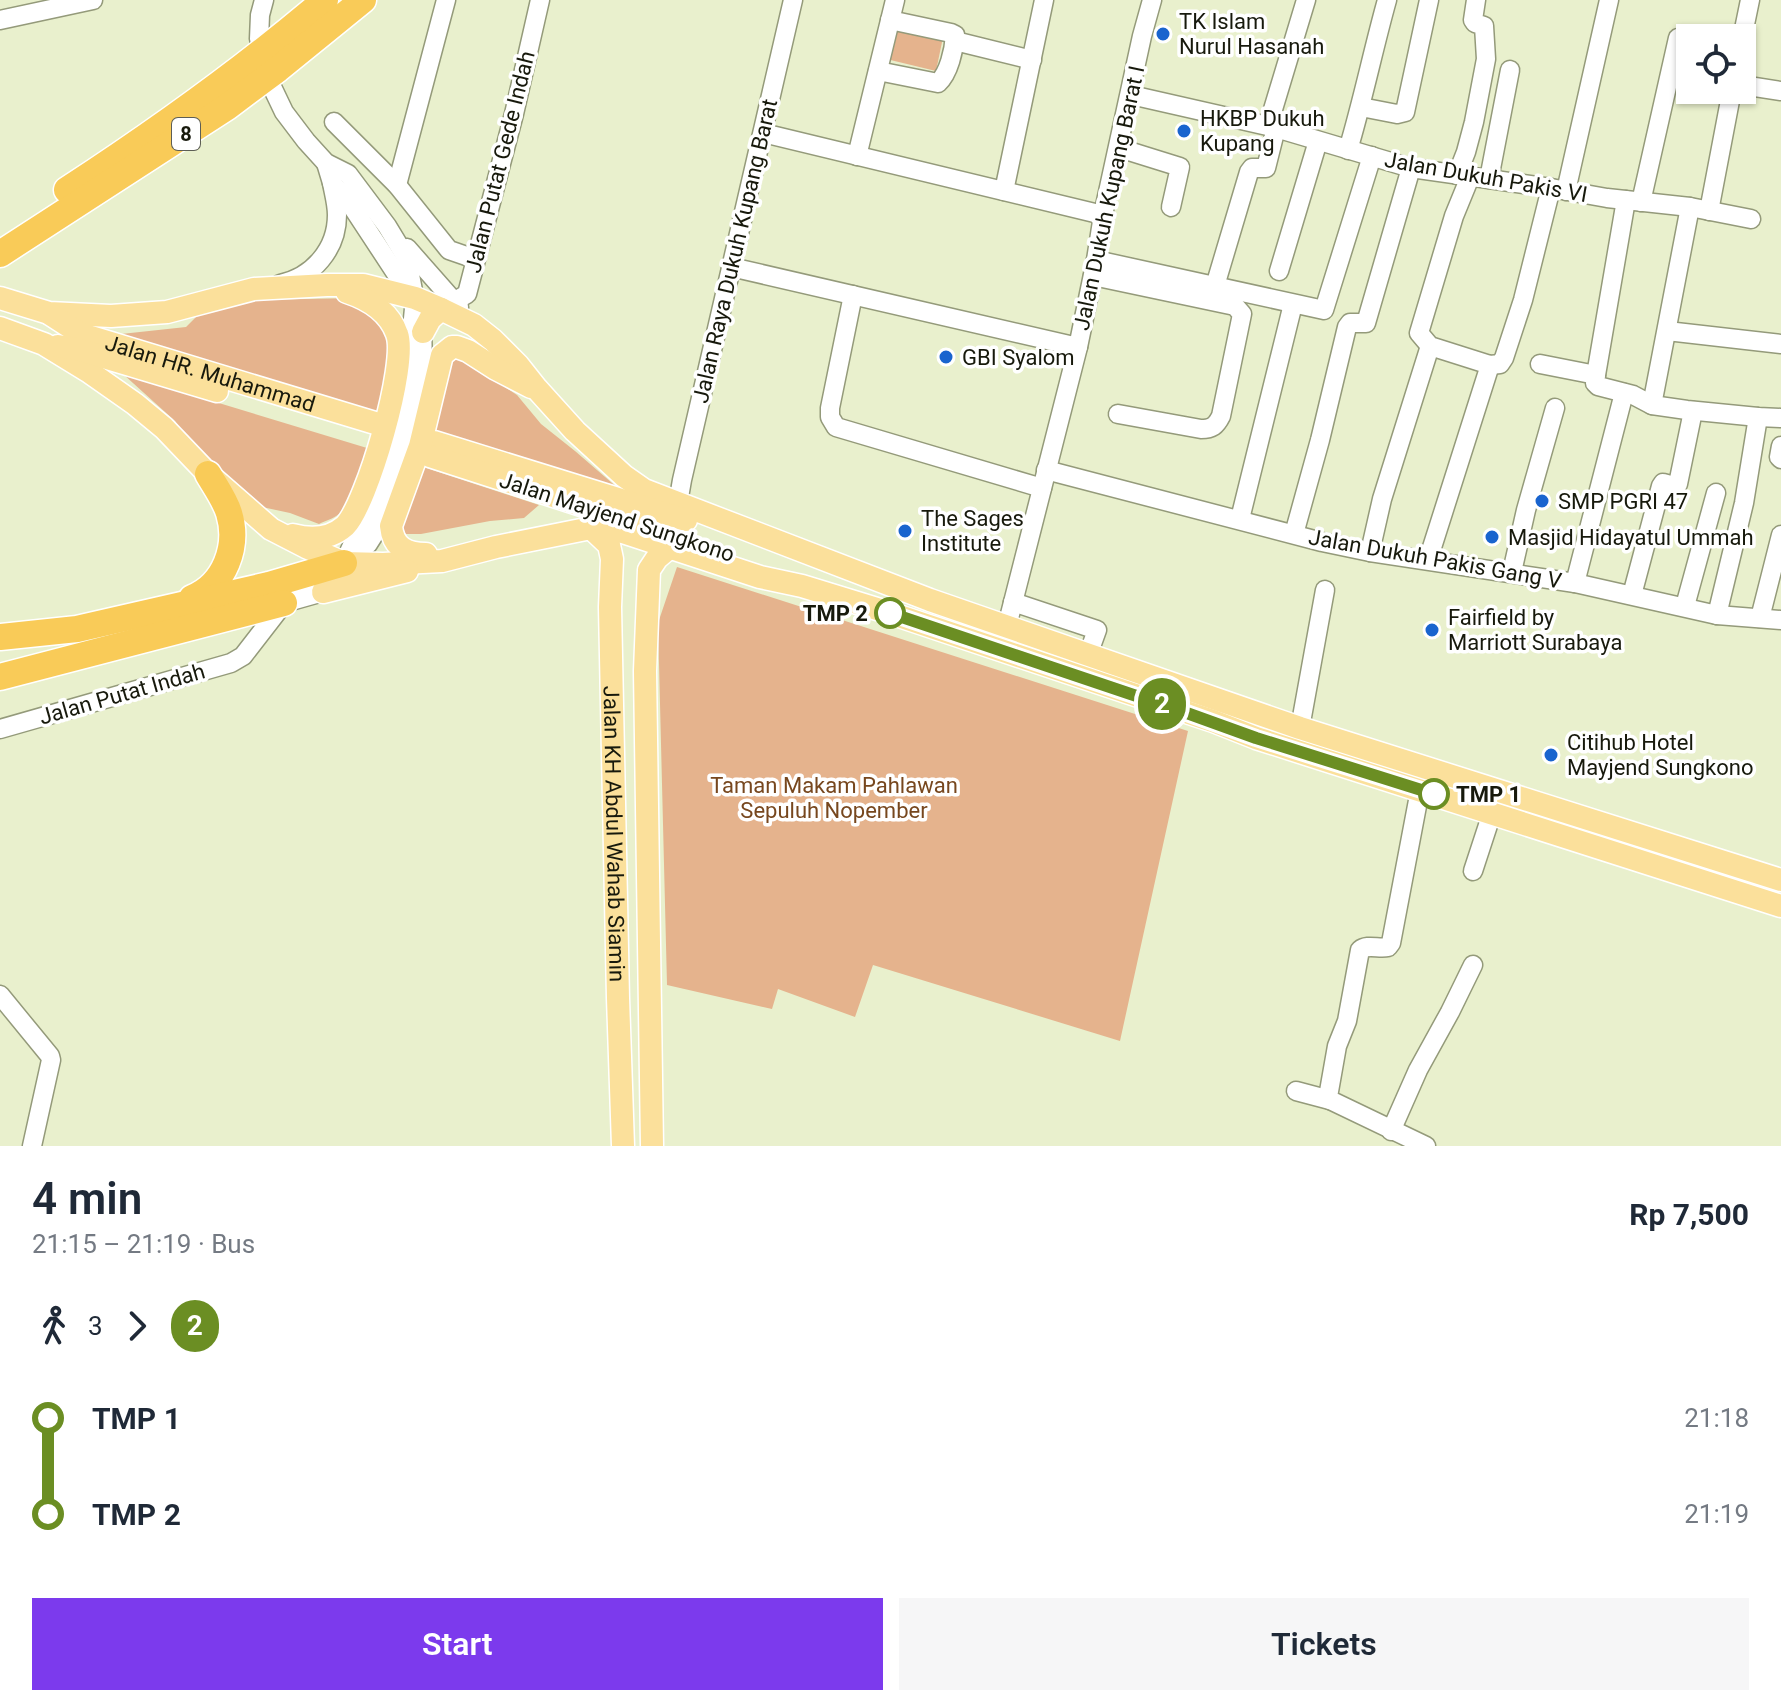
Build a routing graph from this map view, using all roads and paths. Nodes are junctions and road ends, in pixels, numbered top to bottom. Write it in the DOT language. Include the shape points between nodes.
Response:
graph roads {
  1 [pos="93,0"];
  2 [pos="264,0"];
  3 [pos="325,0"];
  4 [pos="363,0"];
  5 [pos="446,0"];
  6 [pos="540,0"];
  7 [pos="793,0"];
  8 [pos="895,0"];
  9 [pos="1152,0"];
  10 [pos="1306,0"];
  11 [pos="1387,0"];
  12 [pos="1429,0"];
  13 [pos="1476,0"];
  14 [pos="1609,0"];
  15 [pos="1750,0"];
  16 [pos="1043,8"];
  17 [pos="0,20"];
  18 [pos="890,20"];
  19 [pos="1745,24"];
  20 [pos="259,39"];
  21 [pos="955,41"];
  22 [pos="1676,45"];
  23 [pos="1032,60"];
  24 [pos="1510,70"];
  25 [pos="878,71"];
  26 [pos="1756,87"];
  27 [pos="273,89"];
  28 [pos="1781,91"];
  29 [pos="1131,95"];
  30 [pos="1728,104"];
  31 [pos="1361,107"];
  32 [pos="334,122"];
  33 [pos="1272,127"];
  34 [pos="763,133"];
  35 [pos="1318,141"];
  36 [pos="1119,148"];
  37 [pos="1348,150"];
  38 [pos="857,156"];
  39 [pos="1372,156"];
  40 [pos="326,163"];
  41 [pos="1411,168"];
  42 [pos="1463,176"];
  43 [pos="1489,179"];
  44 [pos="332,183"];
  45 [pos="397,185"];
  46 [pos="1558,190"];
  47 [pos="1004,191"];
  48 [pos="1633,201"];
  49 [pos="1171,207"];
  50 [pos="1700,209"];
  51 [pos="1103,215"];
  52 [pos="1751,219"];
  53 [pos="387,226"];
  54 [pos="0,233"];
  55 [pos="0,254"];
  56 [pos="475,259"];
  57 [pos="731,267"];
  58 [pos="1095,268"];
  59 [pos="1279,271"];
  60 [pos="327,285"];
  61 [pos="1215,286"];
  62 [pos="254,289"];
  63 [pos="853,295"];
  64 [pos="0,298"];
  65 [pos="415,298"];
  66 [pos="448,304"];
  67 [pos="1293,304"];
  68 [pos="49,313"];
  69 [pos="0,328"];
  70 [pos="1667,331"];
  71 [pos="423,332"];
  72 [pos="1424,340"];
  73 [pos="44,344"];
  74 [pos="1781,344"];
  75 [pos="1078,347"];
  76 [pos="1495,364"];
  77 [pos="1540,364"];
  78 [pos="1596,375"];
  79 [pos="537,389"];
  80 [pos="1624,393"];
  81 [pos="1652,405"];
  82 [pos="1555,408"];
  83 [pos="1693,411"];
  84 [pos="1118,414"];
  85 [pos="1758,417"];
  86 [pos="1781,418"];
  87 [pos="1781,446"];
  88 [pos="1781,459"];
  89 [pos="208,474"];
  90 [pos="1044,479"];
  91 [pos="1716,493"];
  92 [pos="678,503"];
  93 [pos="1240,519"];
  94 [pos="260,521"];
  95 [pos="379,524"];
  96 [pos="591,528"];
  97 [pos="1294,534"];
  98 [pos="1781,535"];
  99 [pos="670,547"];
  100 [pos="479,552"];
  101 [pos="1370,552"];
  102 [pos="807,553"];
  103 [pos="1428,560"];
  104 [pos="442,561"];
  105 [pos="344,563"];
  106 [pos="398,563"];
  107 [pos="1512,572"];
  108 [pos="1575,583"];
  109 [pos="802,586"];
  110 [pos="1325,590"];
  111 [pos="323,592"];
  112 [pos="1632,595"];
  113 [pos="1013,602"];
  114 [pos="284,603"];
  115 [pos="1685,606"];
  116 [pos="610,607"];
  117 [pos="163,609"];
  118 [pos="647,610"];
  119 [pos="1717,615"];
  120 [pos="225,618"];
  121 [pos="1760,618"];
  122 [pos="1781,620"];
  123 [pos="1007,626"];
  124 [pos="0,637"];
  125 [pos="1088,655"];
  126 [pos="243,656"];
  127 [pos="0,677"];
  128 [pos="0,729"];
  129 [pos="1298,736"];
  130 [pos="1420,790"];
  131 [pos="1492,813"];
  132 [pos="1473,871"];
  133 [pos="1781,880"];
  134 [pos="617,904"];
  135 [pos="648,904"];
  136 [pos="1781,906"];
  137 [pos="1473,965"];
  138 [pos="0,995"];
  139 [pos="1296,1091"];
  140 [pos="1329,1098"];
  141 [pos="1391,1131"];
  142 [pos="32,1146"];
  143 [pos="623,1146"];
  144 [pos="652,1146"];
  145 [pos="1426,1146"];
  1 -- 17 [label="street"];
  2 -- 20 [label="street"];
  3 -- 54 [label="highway, 8" via="167,122"];
  4 -- 55 [label="highway, 8" via="227,107"];
  5 -- 45 [label="street"];
  6 -- 56 [label="street, Jalan Putat Gede Indah"];
  7 -- 34 [label="street, Jalan Raya Dukuh Kupang Barat"];
  8 -- 18 [label="street"];
  9 -- 29 [label="street, Jalan Dukuh Kupang Barat I"];
  10 -- 33 [label="street"];
  11 -- 31 [label="street"];
  12 -- 31 [label="street" via="1405,112"];
  13 -- 42 [label="street" via="1473,20 1484,26 1486,59"];
  14 -- 46 [label="street"];
  15 -- 19 [label="street"];
  16 -- 23 [label="street"];
  18 -- 21 [label="street" via="951,33"];
  18 -- 25 [label="street"];
  21 -- 23 [label="street"];
  21 -- 25 [label="street" via="945,77 938,83"];
  22 -- 48 [label="street"];
  23 -- 47 [label="street"];
  24 -- 43 [label="street"];
  25 -- 38 [label="street"];
  26 -- 28 [label="street"];
  27 -- 40 [label="street" via="284,112"];
  29 -- 33 [label="street, Jalan Dukuh Pakis VI"];
  29 -- 36 [label="street, Jalan Dukuh Kupang Barat I"];
  30 -- 50 [label="street"];
  31 -- 37 [label="street"];
  32 -- 45 [label="street"];
  33 -- 35 [label="street, Jalan Dukuh Pakis VI"];
  33 -- 61 [label="street" via="1266,168 1249,172"];
  34 -- 38 [label="street"];
  34 -- 57 [label="street, Jalan Raya Dukuh Kupang Barat"];
  35 -- 37 [label="street, Jalan Dukuh Pakis VI"];
  35 -- 59 [label="street"];
  36 -- 49 [label="street" via="1180,167"];
  36 -- 51 [label="street, Jalan Dukuh Kupang Barat I"];
  37 -- 39 [label="street, Jalan Dukuh Pakis VI"];
  38 -- 47 [label="street"];
  39 -- 41 [label="street, Jalan Dukuh Pakis VI"];
  39 -- 67 [label="street" via="1325,309"];
  40 -- 44 [label="street"];
  40 -- 53 [label="street" via="348,174"];
  41 -- 42 [label="street, Jalan Dukuh Pakis VI"];
  41 -- 97 [label="street"];
  42 -- 43 [label="street, Jalan Dukuh Pakis VI"];
  42 -- 72 [label="street"];
  43 -- 46 [label="street, Jalan Dukuh Pakis VI"];
  44 -- 62 [label="street" via="336,228 325,256 296,279"];
  44 -- 65 [label="street"];
  45 -- 56 [label="street" via="449,250"];
  46 -- 48 [label="street, Jalan Dukuh Pakis VI"];
  46 -- 76 [label="street" via="1504,358"];
  47 -- 51 [label="street"];
  48 -- 50 [label="street, Jalan Dukuh Pakis VI"];
  48 -- 78 [label="street"];
  50 -- 52 [label="street, Jalan Dukuh Pakis VI"];
  50 -- 70 [label="street"];
  51 -- 58 [label="street, Jalan Dukuh Kupang Barat I"];
  53 -- 65 [label="street" via="407,259"];
  53 -- 66 [label="street"];
  56 -- 66 [label="street, Jalan Putat Gede Indah" via="467,294"];
  57 -- 63 [label="street"];
  57 -- 92 [label="street, Jalan Raya Dukuh Kupang Barat"];
  58 -- 61 [label="street"];
  58 -- 75 [label="street, Jalan Dukuh Kupang Barat I"];
  58 -- 84 [label="street" via="1235,306 1242,314 1221,416 1214,426 1201,429"];
  60 -- 62 [label="main road"];
  60 -- 65 [label="main road" via="363,285"];
  60 -- 94 [label="main road" via="366,299 386,315 397,334 398,370 383,435 362,496 338,531 302,537"];
  61 -- 67 [label="street"];
  62 -- 68 [label="main road" via="167,312"];
  63 -- 75 [label="street"];
  63 -- 90 [label="street" via="830,408 836,427"];
  64 -- 68 [label="main road"];
  65 -- 66 [label="main road"];
  65 -- 71 [label="street"];
  65 -- 105 [label="street" via="395,439"];
  66 -- 71 [label="main road"];
  66 -- 79 [label="main road" via="493,340"];
  67 -- 93 [label="street"];
  68 -- 73 [label="main road, Jalan HR. Muhammad" via="81,334 373,430"];
  69 -- 73 [label="main road"];
  70 -- 74 [label="street"];
  70 -- 81 [label="street"];
  71 -- 95 [label="street" via="407,443"];
  72 -- 76 [label="street"];
  72 -- 101 [label="street"];
  73 -- 89 [label="main road" via="135,404"];
  75 -- 90 [label="street, Jalan Dukuh Kupang Barat I"];
  76 -- 103 [label="street"];
  77 -- 78 [label="street"];
  78 -- 80 [label="street" via="1598,386"];
  79 -- 92 [label="main road" via="624,476"];
  79 -- 100 [label="main road" via="461,348 445,351 438,364 392,536 400,549 413,554"];
  80 -- 81 [label="street"];
  80 -- 108 [label="street"];
  81 -- 83 [label="street"];
  82 -- 107 [label="street"];
  83 -- 85 [label="street"];
  83 -- 112 [label="street" via="1678,484 1661,486"];
  85 -- 86 [label="street"];
  85 -- 119 [label="street"];
  87 -- 88 [label="street"];
  89 -- 94 [label="main road"];
  89 -- 117 [label="highway" via="231,520 229,558 215,584 198,597"];
  90 -- 93 [label="street, Jalan Dukuh Pakis Gang V"];
  90 -- 113 [label="street, Jalan Dukuh Kupang Barat I"];
  91 -- 115 [label="street"];
  92 -- 102 [label="main road"];
  93 -- 97 [label="street, Jalan Dukuh Pakis Gang V"];
  94 -- 105 [label="main road"];
  95 -- 105 [label="street" via="368,544"];
  95 -- 106 [label="street"];
  96 -- 99 [label="main road"];
  96 -- 100 [label="main road"];
  96 -- 116 [label="main road, Jalan KH Abdul Wahab Siamin" via="609,545"];
  97 -- 101 [label="street, Jalan Dukuh Pakis Gang V"];
  98 -- 121 [label="street"];
  99 -- 109 [label="main road"];
  99 -- 118 [label="main road, Jalan KH Abdul Wahab Siamin" via="649,570"];
  100 -- 104 [label="main road"];
  101 -- 103 [label="street, Jalan Dukuh Pakis Gang V"];
  102 -- 109 [label="main road, Jalan Mayjend Sungkono" via="432,449 764,564"];
  102 -- 123 [label="main road"];
  103 -- 107 [label="street, Jalan Dukuh Pakis Gang V"];
  104 -- 106 [label="main road"];
  104 -- 111 [label="main road"];
  105 -- 106 [label="main road"];
  105 -- 111 [label="street"];
  105 -- 117 [label="highway"];
  107 -- 108 [label="street, Jalan Dukuh Pakis Gang V"];
  108 -- 112 [label="street, Jalan Dukuh Pakis Gang V"];
  109 -- 129 [label="main road"];
  110 -- 129 [label="street"];
  111 -- 114 [label="street"];
  112 -- 115 [label="street, Jalan Dukuh Pakis Gang V"];
  113 -- 123 [label="street, Jalan Dukuh Kupang Barat I"];
  113 -- 125 [label="street" via="1097,630"];
  114 -- 120 [label="highway"];
  114 -- 126 [label="street"];
  115 -- 119 [label="street, Jalan Dukuh Pakis Gang V"];
  116 -- 118 [label="main road" via="628,600"];
  116 -- 134 [label="main road, Jalan KH Abdul Wahab Siamin"];
  117 -- 124 [label="highway" via="77,629"];
  118 -- 135 [label="main road, Jalan KH Abdul Wahab Siamin"];
  119 -- 121 [label="street, Jalan Dukuh Pakis Gang V"];
  120 -- 126 [label="street" via="241,630"];
  120 -- 127 [label="highway"];
  121 -- 122 [label="street, Jalan Dukuh Pakis Gang V"];
  123 -- 125 [label="main road"];
  125 -- 129 [label="main road"];
  126 -- 128 [label="street, Jalan Putat Indah"];
  129 -- 130 [label="main road"];
  129 -- 133 [label="main road"];
  130 -- 131 [label="main road"];
  130 -- 140 [label="street" via="1391,943 1360,950"];
  131 -- 132 [label="street"];
  131 -- 136 [label="main road"];
  134 -- 135 [label="main road"];
  134 -- 143 [label="main road, Jalan KH Abdul Wahab Siamin"];
  135 -- 144 [label="main road, Jalan KH Abdul Wahab Siamin"];
  137 -- 141 [label="street"];
  138 -- 142 [label="street" via="51,1060"];
  139 -- 140 [label="street"];
  140 -- 141 [label="street"];
  141 -- 145 [label="street"];
}
